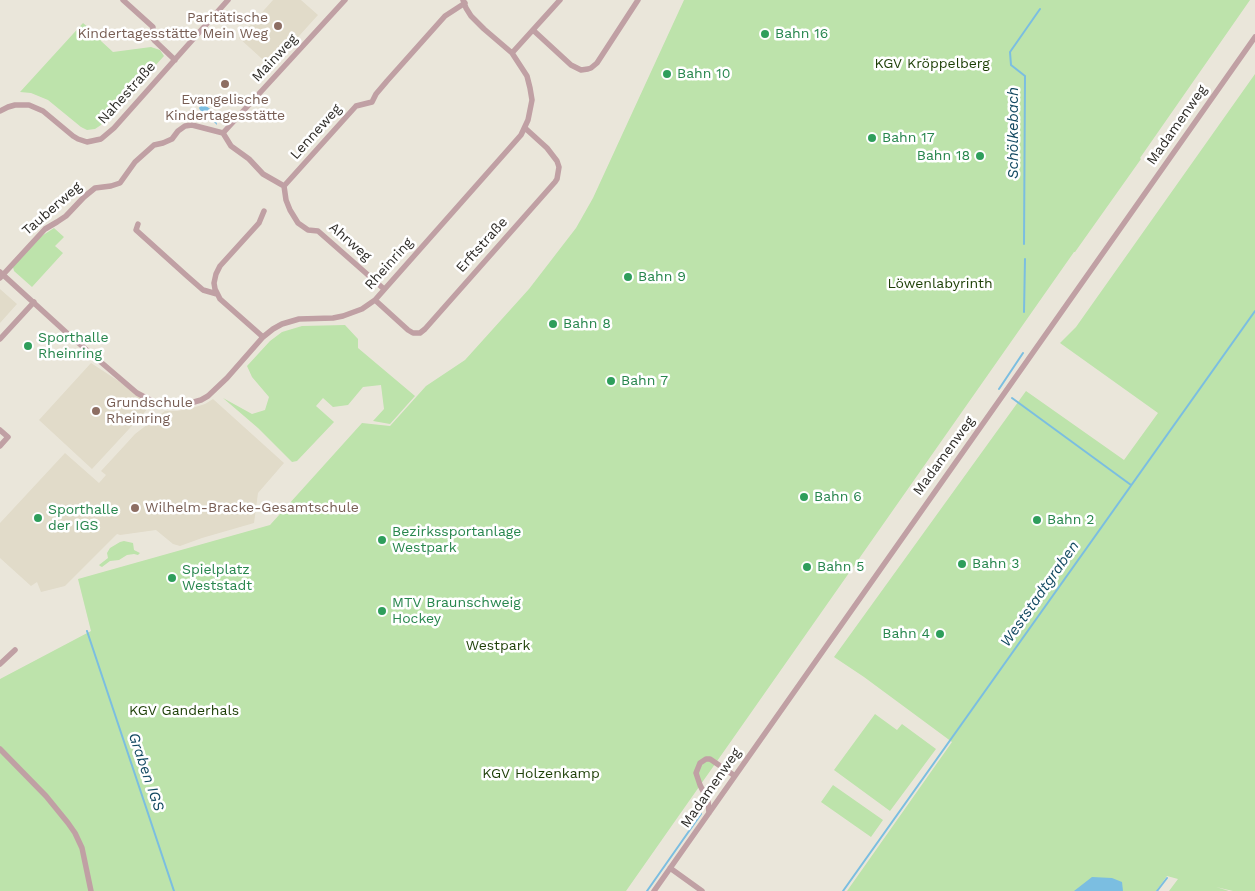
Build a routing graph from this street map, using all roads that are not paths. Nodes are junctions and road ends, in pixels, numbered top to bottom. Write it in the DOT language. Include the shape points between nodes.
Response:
graph roads {
  1 [pos="123,0"];
  2 [pos="228,0"];
  3 [pos="345,0"];
  4 [pos="560,0"];
  5 [pos="638,0"];
  6 [pos="464,2"];
  7 [pos="533,30"];
  8 [pos="1255,37"];
  9 [pos="512,53"];
  10 [pos="175,60"];
  11 [pos="0,111"];
  12 [pos="525,128"];
  13 [pos="223,134"];
  14 [pos="284,186"];
  15 [pos="264,212"];
  16 [pos="138,224"];
  17 [pos="1,275"];
  18 [pos="384,289"];
  19 [pos="217,294"];
  20 [pos="375,300"];
  21 [pos="34,302"];
  22 [pos="263,337"];
  23 [pos="0,340"];
  24 [pos="0,430"];
  25 [pos="0,446"];
  26 [pos="15,650"];
  27 [pos="0,664"];
  28 [pos="0,749"];
  29 [pos="735,776"];
  30 [pos="709,813"];
  31 [pos="670,868"];
  32 [pos="91,891"];
  33 [pos="654,891"];
  34 [pos="702,891"];
  1 -- 10 [label="street" via="153,27 155,42"];
  2 -- 10 [label="street, Nahestraße"];
  3 -- 13 [label="street, Mainweg"];
  4 -- 7 [label="street"];
  5 -- 7 [label="street" via="597,63 588,69 570,65"];
  6 -- 9 [label="street, Rheinring" via="476,21"];
  6 -- 14 [label="street, Lenneweg" via="440,22 372,102 356,106"];
  7 -- 9 [label="street"];
  8 -- 29 [label="street, Madamenweg"];
  9 -- 12 [label="street, Rheinring" via="527,76 530,88 531,107"];
  10 -- 11 [label="street, Nahestraße" via="114,128 96,141 78,139 43,110 29,105 15,105"];
  12 -- 18 [label="street, Rheinring"];
  12 -- 20 [label="street, Erftstraße" via="557,160 559,167 555,182 420,333 408,330"];
  13 -- 14 [label="street" via="231,146 258,170"];
  13 -- 17 [label="street, Tauberweg" via="185,126 172,139 154,145 135,162 120,183 95,188 66,216 45,229"];
  14 -- 18 [label="street, Ahrweg" via="286,200 298,223 308,230 318,231"];
  15 -- 19 [label="street" via="259,223 220,266 214,283"];
  16 -- 19 [label="street" via="136,230 192,281 203,290"];
  17 -- 21 [label="street, Rheinring"];
  18 -- 20 [label="street, Rheinring"];
  19 -- 22 [label="street"];
  20 -- 22 [label="street, Rheinring" via="343,316 291,320 273,328"];
  21 -- 22 [label="street, Rheinring" via="137,393 165,405 187,404 208,396"];
  21 -- 23 [label="street"];
  24 -- 25 [label="street" via="8,437"];
  26 -- 27 [label="street"];
  28 -- 32 [label="street" via="68,822 82,848"];
  29 -- 30 [label="street, Madamenweg"];
  29 -- 30 [label="street" via="710,759 700,763 696,773 708,801"];
  30 -- 31 [label="street, Madamenweg"];
  31 -- 33 [label="street, Madamenweg"];
  31 -- 34 [label="street"];
}
